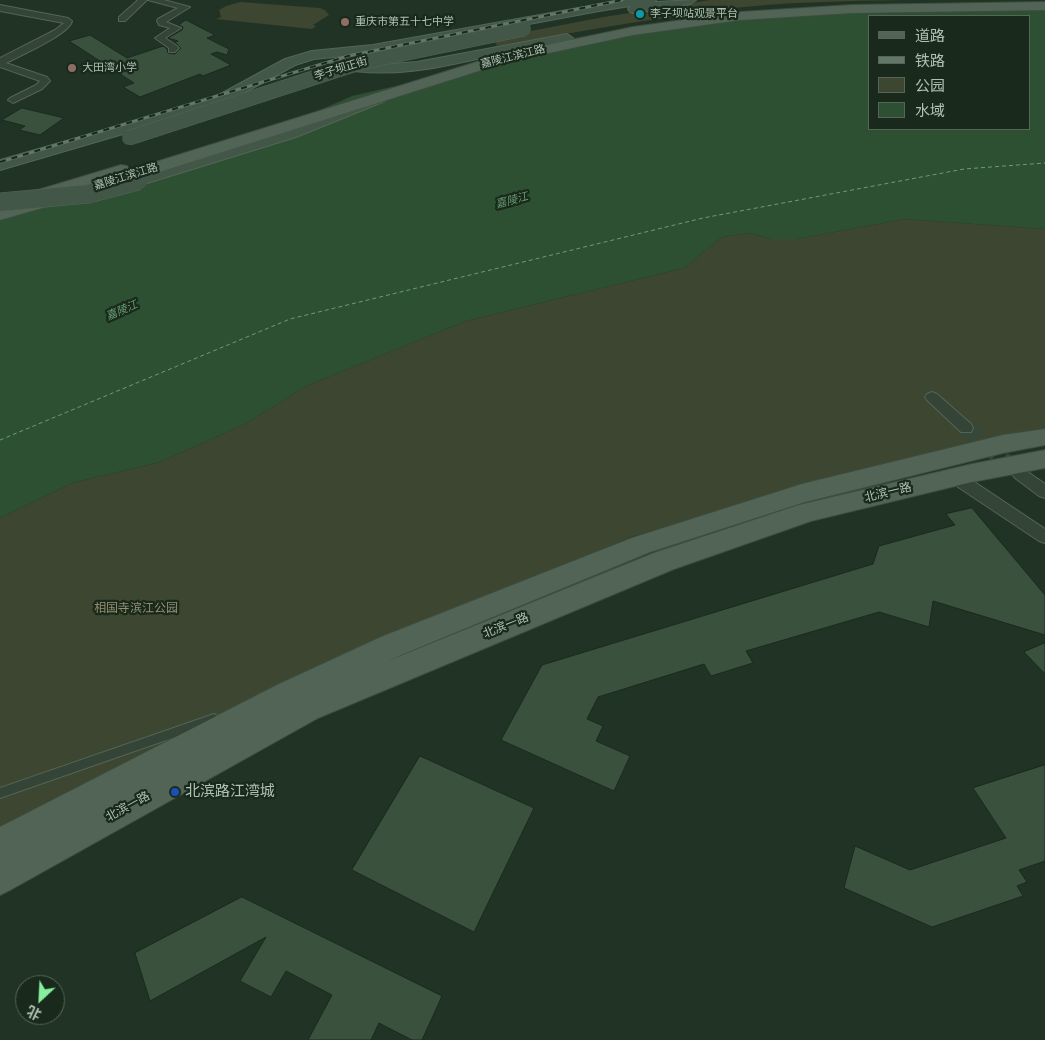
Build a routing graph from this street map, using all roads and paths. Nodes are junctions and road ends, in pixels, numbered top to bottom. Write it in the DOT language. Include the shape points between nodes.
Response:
graph roads {
  1 [pos="143,0"];
  2 [pos="152,0"];
  3 [pos="650,0"];
  4 [pos="690,0"];
  5 [pos="1045,1"];
  6 [pos="1045,6"];
  7 [pos="0,8"];
  8 [pos="122,19"];
  9 [pos="566,38"];
  10 [pos="172,50"];
  11 [pos="290,62"];
  12 [pos="0,63"];
  13 [pos="383,96"];
  14 [pos="13,100"];
  15 [pos="0,166"];
  16 [pos="0,174"];
  17 [pos="0,202"];
  18 [pos="0,207"];
  19 [pos="0,214"];
  20 [pos="932,397"];
  21 [pos="966,428"];
  22 [pos="1045,438"];
  23 [pos="1045,458"];
  24 [pos="1020,474"];
  25 [pos="955,477"];
  26 [pos="1045,492"];
  27 [pos="1045,537"];
  28 [pos="288,694"];
  29 [pos="0,792"];
  30 [pos="0,845"];
  31 [pos="0,876"];
  1 -- 8 [label="street"];
  2 -- 10 [label="street" via="186,6 161,21 177,28 159,38 174,48"];
  3 -- 11 [label="main road, 李子坝正街" via="373,49 312,55"];
  4 -- 16 [label="main road, 李子坝正街, bridge" via="524,29 359,63 129,138"];
  5 -- 9 [label="main road, 嘉陵江滨江路" via="847,4 736,11"];
  6 -- 13 [label="main road, 嘉陵江滨江路" via="852,9 740,16 633,31 504,58"];
  7 -- 12 [label="street" via="68,21 58,32"];
  9 -- 11 [label="main road, bridge" via="496,50 437,65 406,68 358,68 316,59"];
  9 -- 18 [label="main road, 嘉陵江滨江路, bridge" via="414,80"];
  11 -- 15 [label="main road, 李子坝正街" via="207,105"];
  12 -- 14 [label="street" via="46,82"];
  13 -- 17 [label="main road, bridge" via="343,116 138,181 88,194"];
  13 -- 19 [label="main road, 嘉陵江滨江路, bridge"];
  20 -- 21 [label="street"];
  22 -- 28 [label="main road, 北滨一路" via="1003,444 802,493 640,544 391,646"];
  23 -- 25 [label="main road, 北滨一路"];
  24 -- 26 [label="street"];
  25 -- 27 [label="street"];
  25 -- 31 [label="main road, 北滨一路" via="808,512 673,558 393,672 307,708"];
  28 -- 29 [label="lane"];
  28 -- 30 [label="main road, 北滨一路"];
}
